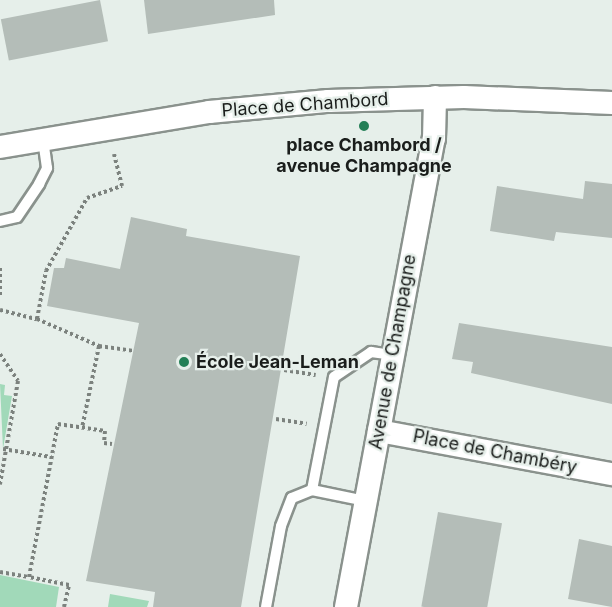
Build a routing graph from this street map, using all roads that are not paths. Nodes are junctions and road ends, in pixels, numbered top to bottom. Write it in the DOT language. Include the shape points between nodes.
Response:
graph roads {
  1 [pos="435,97"];
  2 [pos="612,103"];
  3 [pos="43,139"];
  4 [pos="0,147"];
  5 [pos="0,221"];
  6 [pos="392,355"];
  7 [pos="379,431"];
  8 [pos="612,474"];
  9 [pos="312,490"];
  10 [pos="365,501"];
  11 [pos="266,607"];
  12 [pos="346,607"];
  1 -- 2 [label="street, Place de Chambord"];
  1 -- 3 [label="street, Place de Chambord" via="209,111"];
  1 -- 6 [label="street, Avenue de Champagne" via="434,139"];
  3 -- 4 [label="street, Place de Chambord"];
  3 -- 5 [label="lane" via="47,168 39,184 17,217"];
  6 -- 7 [label="street, Avenue de Champagne"];
  6 -- 9 [label="lane" via="371,352 334,377"];
  7 -- 8 [label="street, Place de Chambéry"];
  7 -- 10 [label="street, Avenue de Champagne"];
  9 -- 10 [label="lane"];
  9 -- 11 [label="lane" via="288,503"];
  10 -- 12 [label="street, Avenue de Champagne"];
}
